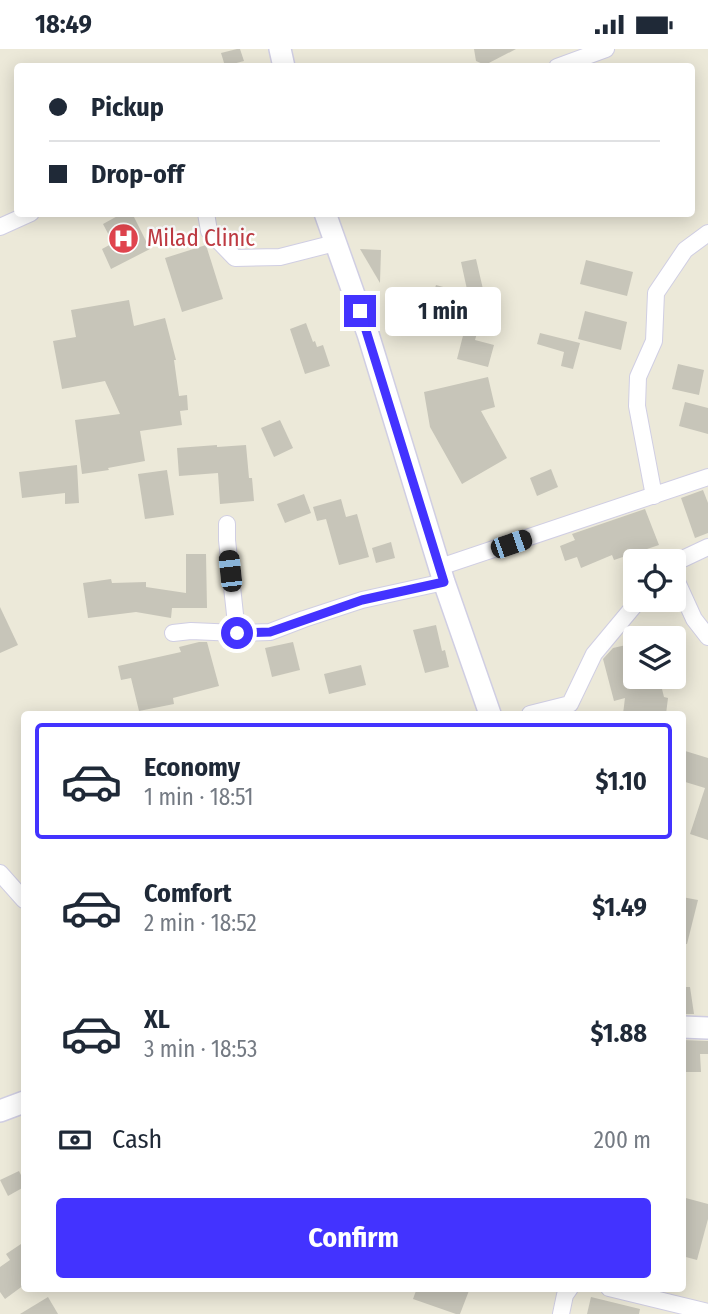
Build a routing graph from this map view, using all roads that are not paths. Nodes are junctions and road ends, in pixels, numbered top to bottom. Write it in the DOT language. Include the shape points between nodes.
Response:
graph roads {
  1 [pos="606,49"];
  2 [pos="568,63"];
  3 [pos="22,217"];
  4 [pos="207,217"];
  5 [pos="327,217"];
  6 [pos="0,227"];
  7 [pos="708,233"];
  8 [pos="335,243"];
  9 [pos="708,477"];
  10 [pos="654,496"];
  11 [pos="227,524"];
  12 [pos="708,547"];
  13 [pos="686,557"];
  14 [pos="442,575"];
  15 [pos="686,601"];
  16 [pos="629,612"];
  17 [pos="173,633"];
  18 [pos="237,633"];
  19 [pos="708,637"];
  20 [pos="489,711"];
  21 [pos="542,711"];
  22 [pos="0,873"];
  23 [pos="21,897"];
  24 [pos="686,1027"];
  25 [pos="708,1028"];
  26 [pos="21,1103"];
  27 [pos="0,1111"];
  28 [pos="567,1292"];
  29 [pos="626,1292"];
  30 [pos="708,1312"];
  31 [pos="561,1314"];
  1 -- 2 [label="street"];
  3 -- 6 [label="street"];
  4 -- 8 [label="street" via="209,231 235,258 280,257"];
  5 -- 8 [label="street"];
  7 -- 10 [label="street" via="685,250 656,293 654,341 638,377 638,406"];
  8 -- 14 [label="street"];
  9 -- 10 [label="street"];
  10 -- 14 [label="street"];
  11 -- 18 [label="street"];
  12 -- 13 [label="street"];
  14 -- 18 [label="street" via="270,632"];
  14 -- 20 [label="street"];
  15 -- 19 [label="street"];
  16 -- 21 [label="street" via="594,654 570,704"];
  17 -- 18 [label="street"];
  22 -- 23 [label="street"];
  24 -- 25 [label="street"];
  26 -- 27 [label="street"];
  28 -- 31 [label="street"];
  29 -- 30 [label="street"];
}
